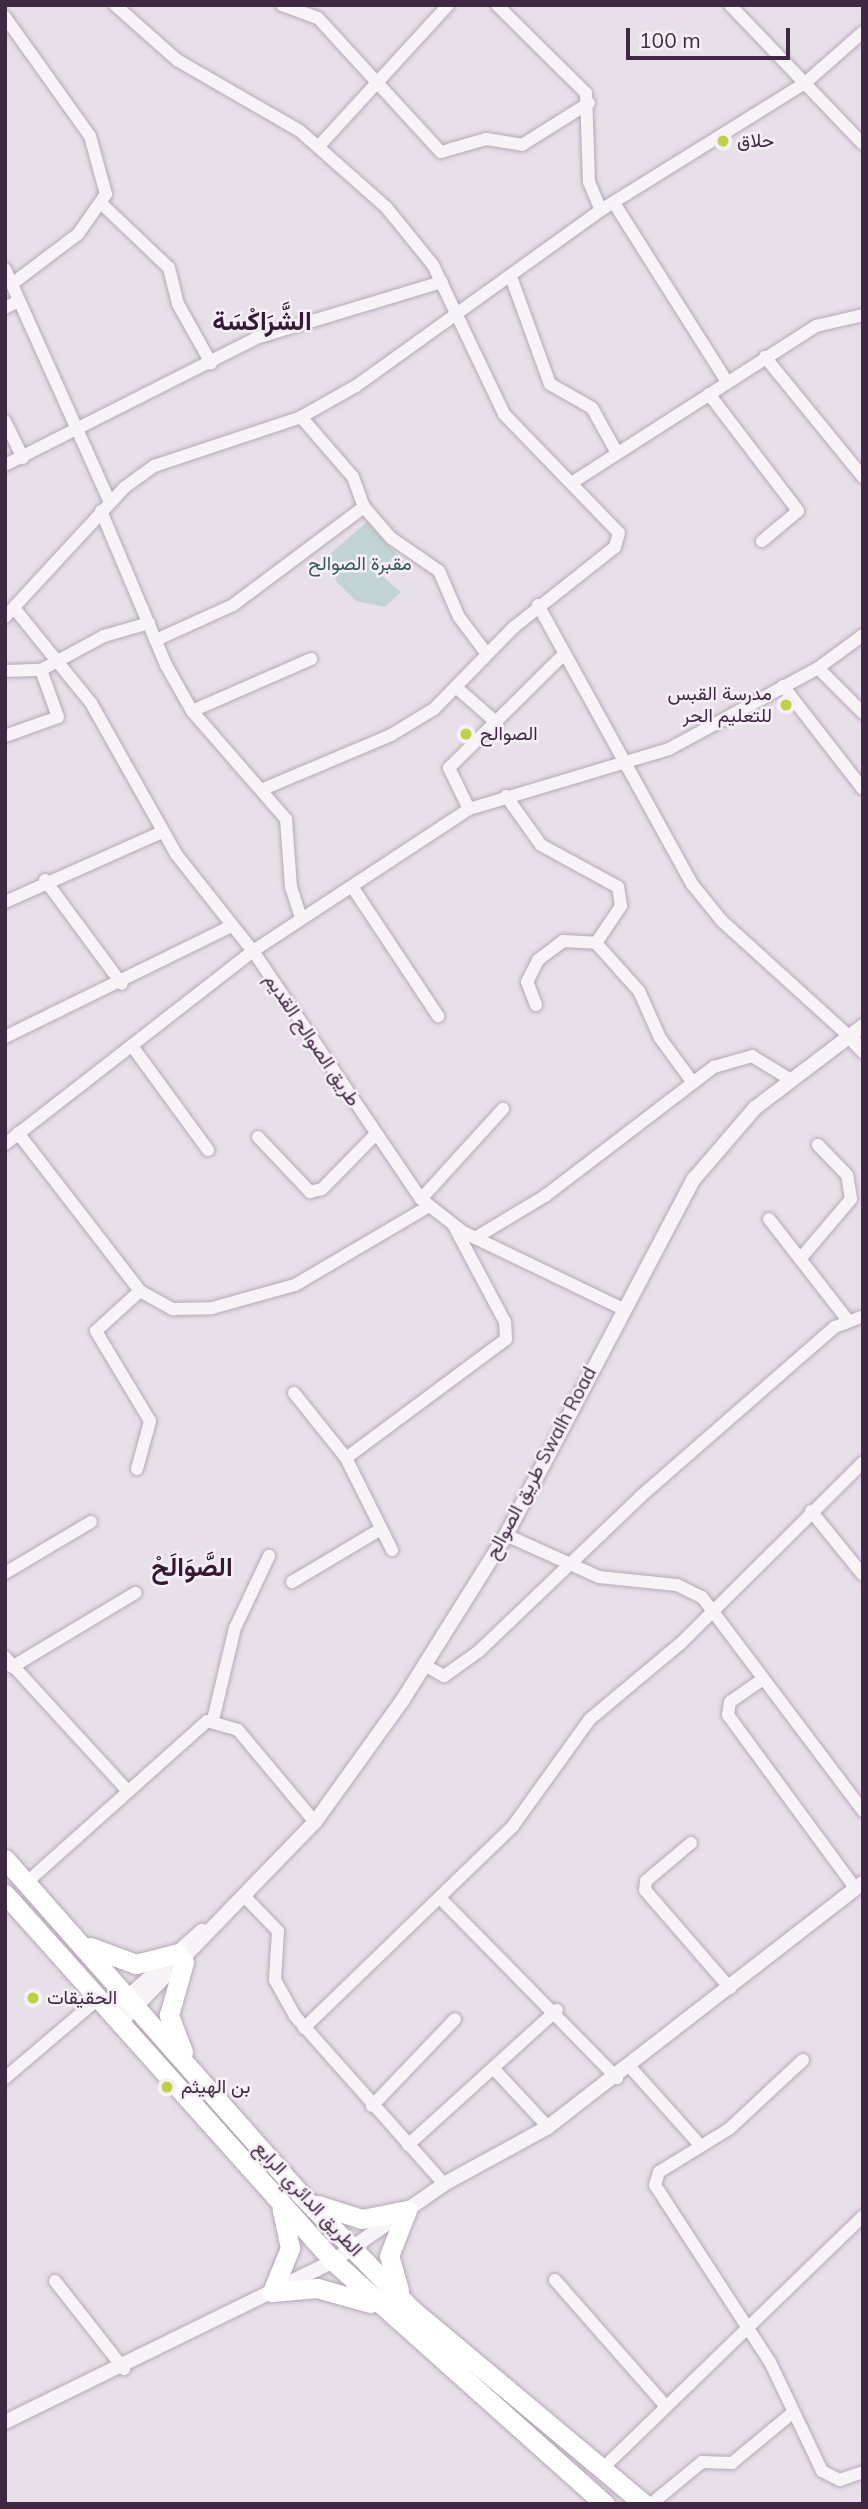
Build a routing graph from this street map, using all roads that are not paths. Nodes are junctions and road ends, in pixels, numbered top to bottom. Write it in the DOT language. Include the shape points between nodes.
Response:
graph roads {
  1 [pos="115,5"];
  2 [pos="282,5"];
  3 [pos="448,5"];
  4 [pos="497,5"];
  5 [pos="730,5"];
  6 [pos="5,17"];
  7 [pos="863,32"];
  8 [pos="380,81"];
  9 [pos="805,83"];
  10 [pos="589,103"];
  11 [pos="863,144"];
  12 [pos="319,146"];
  13 [pos="614,203"];
  14 [pos="104,206"];
  15 [pos="601,210"];
  16 [pos="5,269"];
  17 [pos="511,277"];
  18 [pos="442,282"];
  19 [pos="12,284"];
  20 [pos="19,301"];
  21 [pos="5,308"];
  22 [pos="863,314"];
  23 [pos="456,316"];
  24 [pos="765,357"];
  25 [pos="211,363"];
  26 [pos="727,382"];
  27 [pos="709,394"];
  28 [pos="301,417"];
  29 [pos="5,421"];
  30 [pos="76,433"];
  31 [pos="616,451"];
  32 [pos="23,458"];
  33 [pos="5,465"];
  34 [pos="863,477"];
  35 [pos="573,482"];
  36 [pos="105,507"];
  37 [pos="364,507"];
  38 [pos="762,541"];
  39 [pos="538,606"];
  40 [pos="10,612"];
  41 [pos="149,623"];
  42 [pos="863,635"];
  43 [pos="156,640"];
  44 [pos="487,654"];
  45 [pos="564,654"];
  46 [pos="311,659"];
  47 [pos="61,663"];
  48 [pos="818,668"];
  49 [pos="41,670"];
  50 [pos="5,671"];
  51 [pos="783,686"];
  52 [pos="457,688"];
  53 [pos="192,710"];
  54 [pos="863,713"];
  55 [pos="496,723"];
  56 [pos="5,736"];
  57 [pos="627,763"];
  58 [pos="863,789"];
  59 [pos="261,790"];
  60 [pos="506,796"];
  61 [pos="469,809"];
  62 [pos="162,832"];
  63 [pos="45,880"];
  64 [pos="353,888"];
  65 [pos="5,902"];
  66 [pos="301,918"];
  67 [pos="232,926"];
  68 [pos="596,943"];
  69 [pos="253,951"];
  70 [pos="122,984"];
  71 [pos="536,1005"];
  72 [pos="438,1016"];
  73 [pos="863,1026"];
  74 [pos="849,1036"];
  75 [pos="5,1037"];
  76 [pos="132,1046"];
  77 [pos="863,1051"];
  78 [pos="691,1080"];
  79 [pos="791,1080"];
  80 [pos="503,1110"];
  81 [pos="18,1133"];
  82 [pos="376,1134"];
  83 [pos="258,1137"];
  84 [pos="5,1144"];
  85 [pos="818,1145"];
  86 [pos="208,1150"];
  87 [pos="425,1202"];
  88 [pos="769,1219"];
  89 [pos="454,1226"];
  90 [pos="475,1238"];
  91 [pos="800,1259"];
  92 [pos="140,1291"];
  93 [pos="621,1308"];
  94 [pos="863,1317"];
  95 [pos="846,1318"];
  96 [pos="294,1393"];
  97 [pos="346,1458"];
  98 [pos="863,1462"];
  99 [pos="137,1469"];
  100 [pos="811,1511"];
  101 [pos="92,1522"];
  102 [pos="381,1529"];
  103 [pos="506,1535"];
  104 [pos="392,1550"];
  105 [pos="269,1556"];
  106 [pos="571,1567"];
  107 [pos="5,1573"];
  108 [pos="863,1575"];
  109 [pos="292,1582"];
  110 [pos="135,1593"];
  111 [pos="712,1607"];
  112 [pos="7,1662"];
  113 [pos="426,1666"];
  114 [pos="763,1678"];
  115 [pos="213,1720"];
  116 [pos="126,1790"];
  117 [pos="863,1811"];
  118 [pos="315,1822"];
  119 [pos="691,1843"];
  120 [pos="5,1860"];
  121 [pos="26,1883"];
  122 [pos="859,1886"];
  123 [pos="5,1894"];
  124 [pos="244,1896"];
  125 [pos="442,1900"];
  126 [pos="78,1939"];
  127 [pos="181,1957"];
  128 [pos="730,1988"];
  129 [pos="132,2002"];
  130 [pos="557,2010"];
  131 [pos="110,2011"];
  132 [pos="455,2020"];
  133 [pos="304,2028"];
  134 [pos="803,2060"];
  135 [pos="493,2068"];
  136 [pos="631,2068"];
  137 [pos="5,2078"];
  138 [pos="617,2078"];
  139 [pos="202,2082"];
  140 [pos="372,2106"];
  141 [pos="548,2127"];
  142 [pos="408,2145"];
  143 [pos="700,2145"];
  144 [pos="444,2184"];
  145 [pos="301,2195"];
  146 [pos="279,2201"];
  147 [pos="407,2210"];
  148 [pos="863,2216"];
  149 [pos="354,2248"];
  150 [pos="333,2261"];
  151 [pos="555,2280"];
  152 [pos="55,2281"];
  153 [pos="272,2292"];
  154 [pos="382,2309"];
  155 [pos="411,2309"];
  156 [pos="748,2325"];
  157 [pos="124,2369"];
  158 [pos="665,2405"];
  159 [pos="791,2414"];
  160 [pos="5,2423"];
  161 [pos="601,2469"];
  162 [pos="863,2472"];
  163 [pos="605,2504"];
  164 [pos="644,2504"];
  165 [pos="651,2504"];
  1 -- 12 [label="street" via="177,60"];
  2 -- 8 [label="street" via="312,13"];
  3 -- 8 [label="street"];
  4 -- 10 [label="street"];
  5 -- 9 [label="street"];
  6 -- 14 [label="street" via="90,136 106,182"];
  7 -- 9 [label="street"];
  8 -- 10 [label="street" via="441,152 486,139 523,145"];
  8 -- 12 [label="street"];
  9 -- 11 [label="street"];
  9 -- 13 [label="street"];
  10 -- 15 [label="street" via="588,169"];
  12 -- 18 [label="street" via="403,226"];
  13 -- 15 [label="street"];
  13 -- 26 [label="street"];
  14 -- 19 [label="street" via="78,234"];
  14 -- 25 [label="street" via="169,268 178,304"];
  15 -- 17 [label="street"];
  16 -- 19 [label="street"];
  17 -- 23 [label="street"];
  17 -- 31 [label="street" via="550,384 592,408"];
  18 -- 23 [label="street"];
  18 -- 25 [label="street" via="290,325"];
  19 -- 20 [label="street"];
  20 -- 21 [label="street"];
  20 -- 30 [label="street"];
  22 -- 24 [label="street" via="816,326"];
  23 -- 28 [label="street"];
  23 -- 35 [label="street" via="504,414"];
  24 -- 26 [label="street"];
  24 -- 34 [label="street"];
  25 -- 30 [label="street"];
  26 -- 27 [label="street"];
  27 -- 31 [label="street"];
  27 -- 38 [label="street" via="798,511"];
  28 -- 36 [label="street" via="154,466"];
  28 -- 37 [label="street" via="353,477"];
  29 -- 32 [label="street"];
  30 -- 32 [label="street"];
  30 -- 36 [label="street"];
  31 -- 35 [label="street"];
  32 -- 33 [label="street"];
  35 -- 39 [label="street" via="612,522 619,541"];
  36 -- 40 [label="street"];
  36 -- 41 [label="street"];
  37 -- 43 [label="street" via="233,606"];
  37 -- 44 [label="street" via="398,546 439,571 459,617"];
  39 -- 44 [label="street"];
  39 -- 45 [label="street"];
  40 -- 47 [label="street"];
  41 -- 43 [label="street"];
  41 -- 47 [label="street" via="104,635"];
  42 -- 48 [label="street"];
  43 -- 53 [label="street"];
  44 -- 52 [label="street"];
  45 -- 55 [label="street"];
  45 -- 57 [label="street"];
  46 -- 53 [label="street"];
  47 -- 49 [label="street"];
  47 -- 62 [label="street" via="92,703"];
  48 -- 51 [label="street"];
  48 -- 54 [label="street"];
  49 -- 50 [label="street"];
  49 -- 56 [label="street" via="58,717"];
  51 -- 57 [label="street" via="669,749"];
  51 -- 58 [label="street"];
  52 -- 55 [label="street"];
  52 -- 59 [label="street" via="391,735"];
  53 -- 59 [label="street"];
  55 -- 61 [label="street" via="449,768"];
  57 -- 60 [label="street"];
  57 -- 74 [label="street" via="667,844 722,921"];
  59 -- 66 [label="street" via="291,830 291,887"];
  60 -- 61 [label="street"];
  60 -- 68 [label="street" via="541,845 618,887 621,906"];
  61 -- 64 [label="street"];
  62 -- 63 [label="street"];
  62 -- 67 [label="street"];
  63 -- 65 [label="street"];
  63 -- 70 [label="street"];
  64 -- 66 [label="street"];
  64 -- 72 [label="street"];
  66 -- 69 [label="street"];
  67 -- 69 [label="street"];
  67 -- 70 [label="street"];
  68 -- 71 [label="street" via="564,940 538,960 527,982"];
  68 -- 78 [label="street" via="639,991 660,1038"];
  69 -- 76 [label="street, طريق الصوالح القديم"];
  69 -- 82 [label="street, طريق الصوالح القديم"];
  70 -- 75 [label="street"];
  73 -- 74 [label="street, طريق الصوالح Swalh Road"];
  74 -- 77 [label="street"];
  74 -- 79 [label="street, طريق الصوالح Swalh Road"];
  76 -- 81 [label="street, طريق الصوالح القديم"];
  76 -- 86 [label="street"];
  78 -- 79 [label="street" via="752,1056"];
  78 -- 90 [label="street" via="575,1175"];
  79 -- 93 [label="street, طريق الصوالح Swalh Road" via="755,1108 694,1178"];
  80 -- 87 [label="street"];
  81 -- 84 [label="street, طريق الصوالح القديم"];
  81 -- 92 [label="street"];
  82 -- 83 [label="street" via="322,1189 310,1192"];
  82 -- 87 [label="street, طريق الصوالح القديم"];
  85 -- 91 [label="street" via="847,1175 851,1199"];
  87 -- 89 [label="street, طريق الصوالح القديم"];
  87 -- 92 [label="street" via="361,1251 278,1291 191,1310 158,1304"];
  88 -- 91 [label="street"];
  89 -- 90 [label="street, طريق الصوالح القديم"];
  89 -- 97 [label="street" via="505,1322 506,1339"];
  90 -- 93 [label="street, طريق الصوالح القديم"];
  91 -- 95 [label="street"];
  92 -- 99 [label="street" via="96,1331 150,1421"];
  93 -- 103 [label="street, طريق الصوالح Swalh Road"];
  94 -- 95 [label="street"];
  95 -- 106 [label="street" via="641,1496"];
  96 -- 97 [label="street"];
  97 -- 102 [label="street"];
  98 -- 100 [label="street"];
  100 -- 108 [label="street"];
  100 -- 111 [label="street"];
  101 -- 107 [label="street"];
  102 -- 104 [label="street"];
  102 -- 109 [label="street"];
  103 -- 106 [label="street"];
  103 -- 113 [label="street, طريق الصوالح Swalh Road"];
  105 -- 115 [label="street" via="235,1628"];
  106 -- 111 [label="street" via="598,1577 677,1585"];
  106 -- 113 [label="street" via="444,1676"];
  110 -- 112 [label="street"];
  111 -- 114 [label="street"];
  111 -- 125 [label="street" via="681,1643 590,1719 513,1826"];
  112 -- 116 [label="street"];
  113 -- 118 [label="street, طريق الصوالح Swalh Road"];
  114 -- 117 [label="street"];
  114 -- 122 [label="street" via="730,1702 728,1715"];
  115 -- 116 [label="street" via="197,1726"];
  115 -- 118 [label="street" via="238,1730"];
  116 -- 121 [label="street"];
  118 -- 124 [label="street, طريق الصوالح Swalh Road"];
  119 -- 128 [label="street" via="646,1881 645,1890"];
  120 -- 121 [label="main road, الطريق الدائري الرابع"];
  121 -- 126 [label="main road, الطريق الدائري الرابع"];
  122 -- 128 [label="street"];
  123 -- 131 [label="main road, الطريق الدائري الرابع"];
  124 -- 127 [label="street, طريق الصوالح Swalh Road"];
  124 -- 133 [label="street" via="278,1931 275,1980"];
  125 -- 130 [label="street"];
  125 -- 133 [label="street"];
  126 -- 127 [label="main road" via="122,1963"];
  126 -- 129 [label="main road, الطريق الدائري الرابع"];
  127 -- 129 [label="street, طريق الصوالح Swalh Road"];
  127 -- 139 [label="main road" via="169,2015"];
  128 -- 136 [label="street"];
  129 -- 131 [label="street, طريق الصوالح Swalh Road"];
  129 -- 139 [label="main road, الطريق الدائري الرابع"];
  130 -- 135 [label="street"];
  130 -- 138 [label="street"];
  131 -- 137 [label="street"];
  131 -- 146 [label="main road, الطريق الدائري الرابع"];
  132 -- 140 [label="street"];
  133 -- 140 [label="street"];
  134 -- 143 [label="street" via="729,2129"];
  135 -- 141 [label="street"];
  135 -- 142 [label="street"];
  136 -- 138 [label="street"];
  136 -- 143 [label="street"];
  138 -- 141 [label="street"];
  139 -- 145 [label="main road, الطريق الدائري الرابع"];
  140 -- 142 [label="street"];
  141 -- 144 [label="street"];
  142 -- 144 [label="street"];
  143 -- 156 [label="street" via="659,2172 655,2185"];
  144 -- 147 [label="street"];
  145 -- 147 [label="main road" via="346,2217"];
  145 -- 149 [label="main road, الطريق الدائري الرابع"];
  146 -- 150 [label="main road, الطريق الدائري الرابع"];
  146 -- 153 [label="main road" via="290,2248"];
  147 -- 149 [label="street"];
  147 -- 155 [label="main road" via="389,2256"];
  148 -- 156 [label="street"];
  149 -- 150 [label="street"];
  149 -- 155 [label="main road, الطريق الدائري الرابع"];
  150 -- 153 [label="street"];
  150 -- 154 [label="main road, الطريق الدائري الرابع"];
  151 -- 158 [label="street"];
  152 -- 157 [label="street"];
  153 -- 154 [label="main road" via="334,2290"];
  153 -- 157 [label="street"];
  154 -- 163 [label="main road, الطريق الدائري الرابع"];
  155 -- 161 [label="main road, الطريق الدائري الرابع"];
  156 -- 158 [label="street"];
  156 -- 159 [label="street"];
  157 -- 160 [label="street"];
  158 -- 161 [label="street"];
  159 -- 162 [label="street" via="822,2471 840,2480"];
  159 -- 165 [label="street" via="732,2463 702,2462"];
  161 -- 164 [label="main road, الطريق الدائري الرابع"];
}
